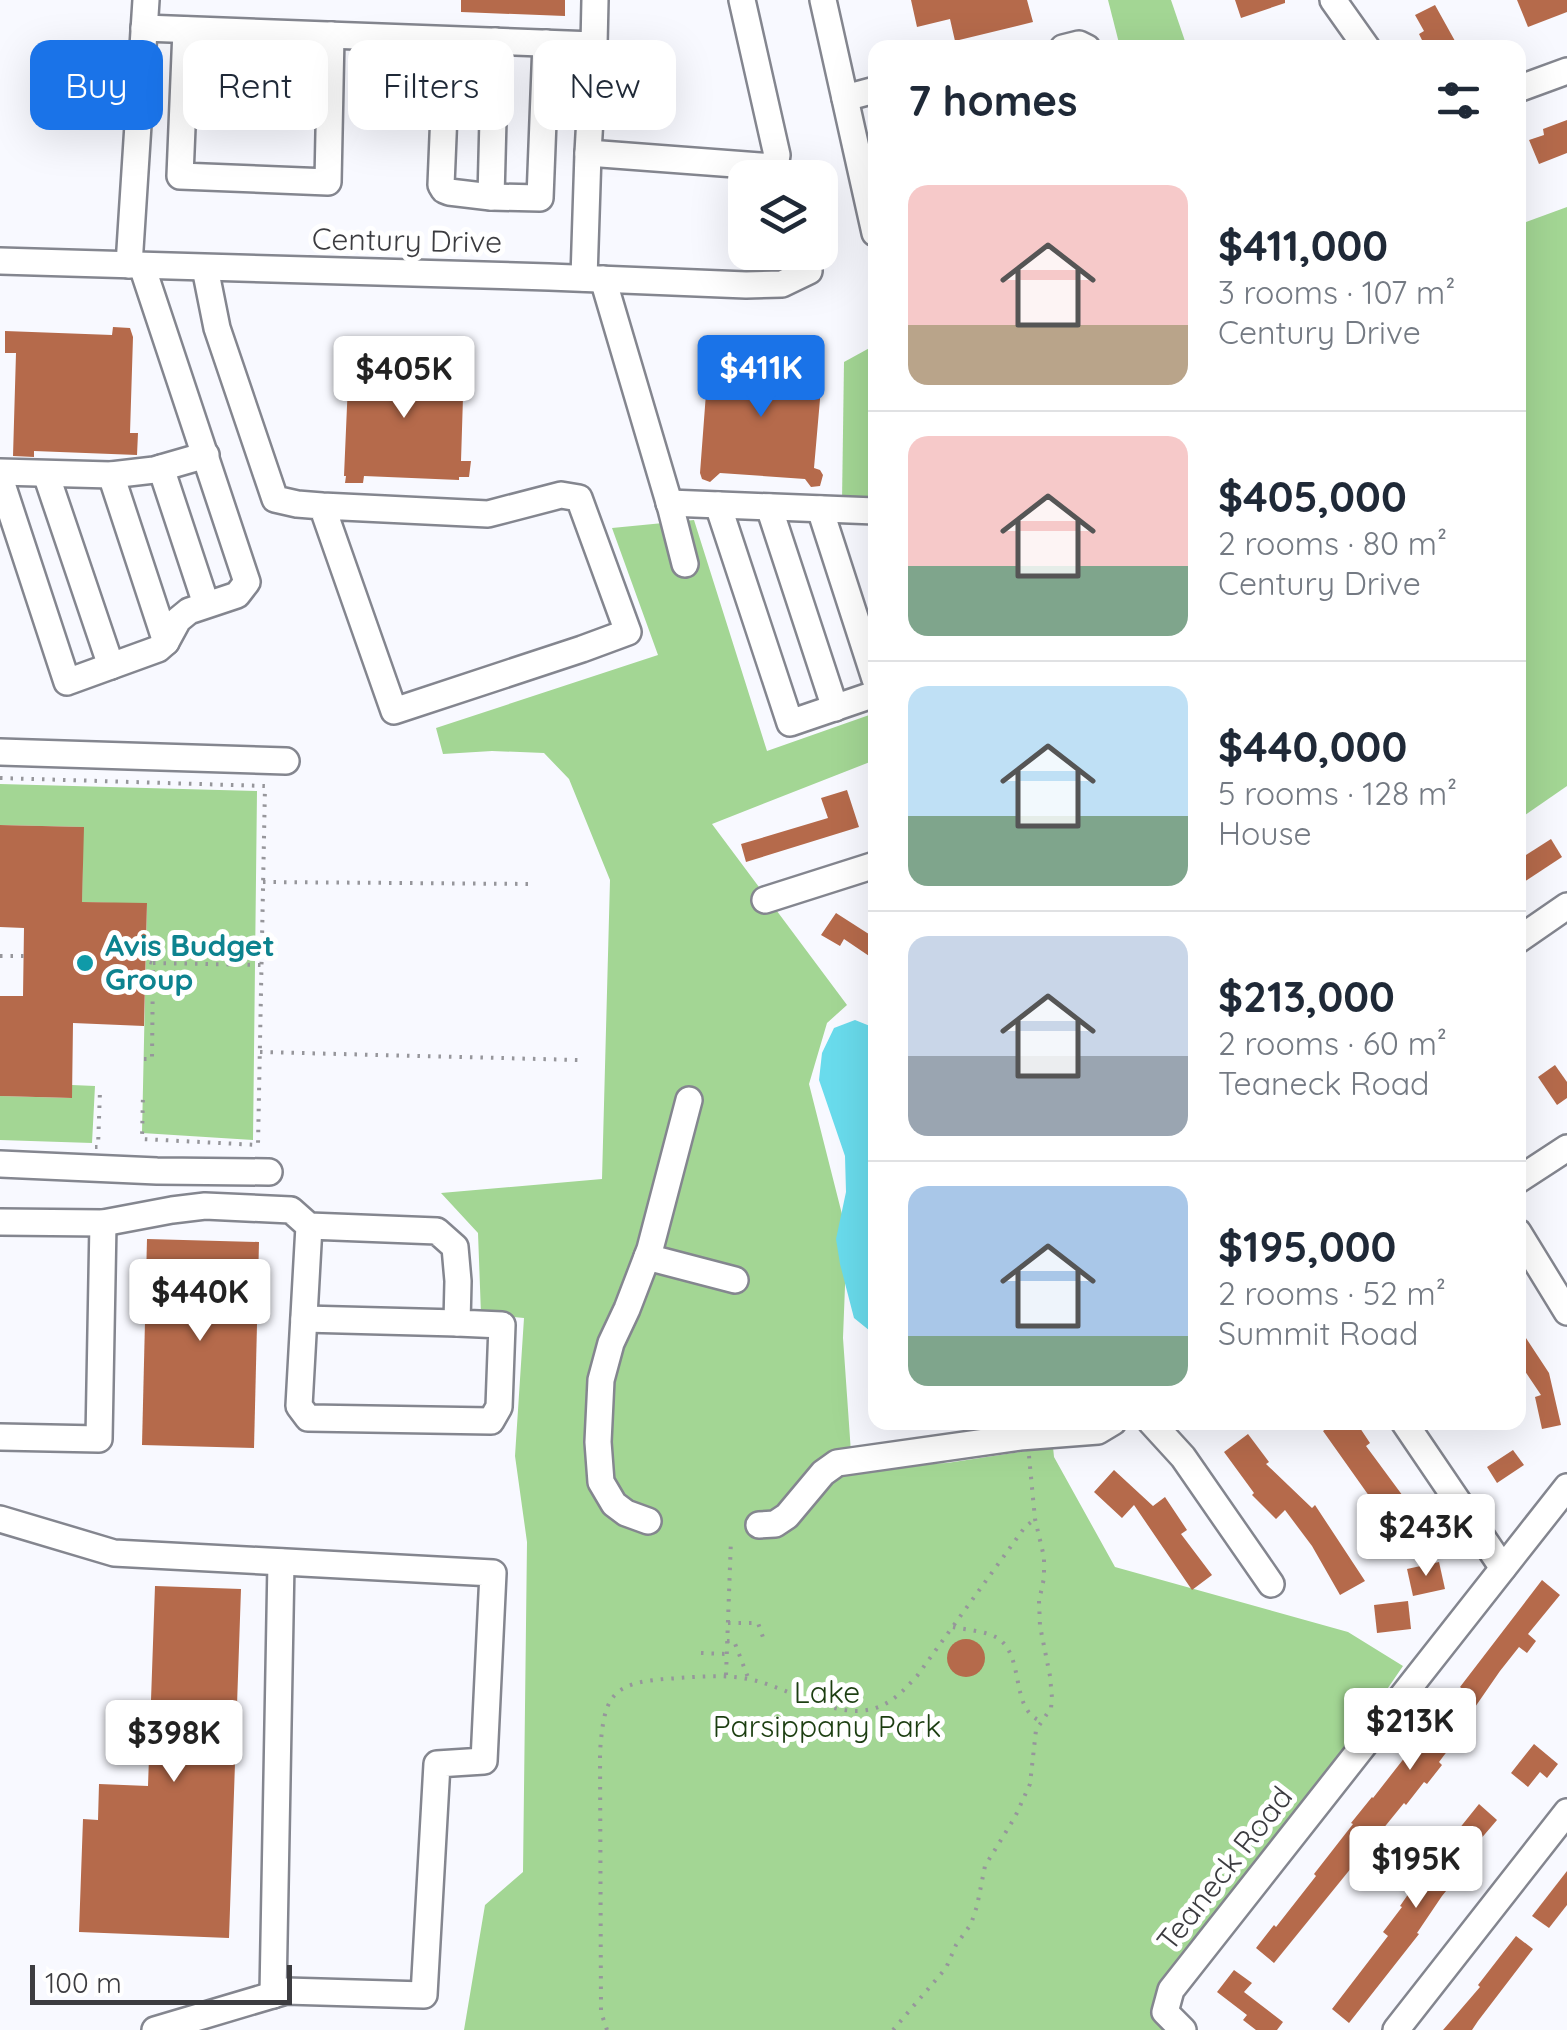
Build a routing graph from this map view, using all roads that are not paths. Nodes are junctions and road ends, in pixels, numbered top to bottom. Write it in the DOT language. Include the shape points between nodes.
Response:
graph roads {
  1 [pos="146,0"];
  2 [pos="595,0"];
  3 [pos="742,0"];
  4 [pos="823,0"];
  5 [pos="1333,0"];
  6 [pos="144,28"];
  7 [pos="186,30"];
  8 [pos="331,35"];
  9 [pos="448,40"];
  10 [pos="594,40"];
  11 [pos="1361,40"];
  12 [pos="1567,71"];
  13 [pos="1526,87"];
  14 [pos="868,92"];
  15 [pos="846,98"];
  16 [pos="444,130"];
  17 [pos="492,130"];
  18 [pos="543,130"];
  19 [pos="589,130"];
  20 [pos="588,153"];
  21 [pos="490,197"];
  22 [pos="540,198"];
  23 [pos="586,199"];
  24 [pos="868,200"];
  25 [pos="0,261"];
  26 [pos="136,266"];
  27 [pos="205,268"];
  28 [pos="809,272"];
  29 [pos="594,279"];
  30 [pos="206,454"];
  31 [pos="161,468"];
  32 [pos="46,474"];
  33 [pos="111,474"];
  34 [pos="0,475"];
  35 [pos="669,503"];
  36 [pos="718,505"];
  37 [pos="322,506"];
  38 [pos="769,507"];
  39 [pos="820,509"];
  40 [pos="868,513"];
  41 [pos="684,564"];
  42 [pos="206,604"];
  43 [pos="166,642"];
  44 [pos="868,658"];
  45 [pos="111,666"];
  46 [pos="868,697"];
  47 [pos="836,708"];
  48 [pos="0,752"];
  49 [pos="286,761"];
  50 [pos="868,873"];
  51 [pos="765,900"];
  52 [pos="1567,906"];
  53 [pos="1526,934"];
  54 [pos="690,1100"];
  55 [pos="1567,1148"];
  56 [pos="0,1164"];
  57 [pos="269,1172"];
  58 [pos="1526,1175"];
  59 [pos="0,1222"];
  60 [pos="103,1223"];
  61 [pos="309,1226"];
  62 [pos="1526,1245"];
  63 [pos="647,1257"];
  64 [pos="736,1280"];
  65 [pos="1567,1312"];
  66 [pos="304,1319"];
  67 [pos="457,1323"];
  68 [pos="1100,1430"];
  69 [pos="1158,1430"];
  70 [pos="1409,1430"];
  71 [pos="0,1437"];
  72 [pos="1567,1487"];
  73 [pos="0,1520"];
  74 [pos="648,1521"];
  75 [pos="759,1526"];
  76 [pos="281,1562"];
  77 [pos="1503,1568"];
  78 [pos="1272,1584"];
  79 [pos="1567,1812"];
  80 [pos="273,1995"];
  81 [pos="1174,2021"];
  82 [pos="155,2030"];
  83 [pos="1396,2030"];
  1 -- 6 [label="street"];
  2 -- 10 [label="street"];
  3 -- 20 [label="street" via="775,167"];
  4 -- 15 [label="street"];
  5 -- 11 [label="street"];
  6 -- 7 [label="street"];
  6 -- 26 [label="street"];
  7 -- 8 [label="street"];
  7 -- 8 [label="street" via="180,176 328,182"];
  8 -- 9 [label="street"];
  12 -- 13 [label="street"];
  14 -- 15 [label="street"];
  15 -- 24 [label="street"];
  16 -- 21 [label="street" via="441,185"];
  17 -- 21 [label="street"];
  18 -- 22 [label="street"];
  19 -- 20 [label="street"];
  20 -- 23 [label="street"];
  21 -- 22 [label="street"];
  22 -- 23 [label="street"];
  23 -- 29 [label="street"];
  25 -- 26 [label="street, Century Drive"];
  26 -- 27 [label="street, Century Drive"];
  26 -- 30 [label="street"];
  27 -- 29 [label="street, Century Drive"];
  27 -- 37 [label="street" via="217,328 275,498"];
  28 -- 29 [label="street, Century Drive" via="782,284"];
  29 -- 35 [label="street"];
  30 -- 31 [label="street"];
  30 -- 42 [label="street" via="247,582 237,594"];
  31 -- 33 [label="street"];
  31 -- 42 [label="street"];
  32 -- 33 [label="street"];
  32 -- 34 [label="street"];
  32 -- 45 [label="street"];
  33 -- 43 [label="street"];
  34 -- 45 [label="street" via="67,682"];
  35 -- 36 [label="street"];
  35 -- 41 [label="street"];
  36 -- 38 [label="street"];
  36 -- 47 [label="street" via="790,722"];
  37 -- 37 [label="street" via="394,710 628,632 578,498 561,495 488,514"];
  38 -- 39 [label="street"];
  38 -- 47 [label="street"];
  39 -- 40 [label="street"];
  39 -- 44 [label="street"];
  42 -- 43 [label="street" via="178,620"];
  43 -- 45 [label="street"];
  46 -- 47 [label="street"];
  48 -- 49 [label="street"];
  50 -- 51 [label="street"];
  52 -- 53 [label="street"];
  54 -- 63 [label="street"];
  55 -- 58 [label="street"];
  56 -- 57 [label="street"];
  59 -- 60 [label="street"];
  60 -- 61 [label="street" via="206,1206 291,1210"];
  60 -- 71 [label="street" via="100,1439"];
  61 -- 66 [label="street"];
  61 -- 67 [label="street" via="437,1231 455,1247"];
  62 -- 65 [label="street"];
  63 -- 64 [label="street"];
  63 -- 74 [label="street" via="601,1380 598,1442 607,1494 626,1513"];
  66 -- 67 [label="street"];
  66 -- 67 [label="street" via="300,1406 308,1418 490,1420 498,1407 502,1325"];
  68 -- 75 [label="street" via="838,1462 787,1516"];
  69 -- 78 [label="street"];
  70 -- 77 [label="street"];
  72 -- 77 [label="street, Teaneck Road"];
  73 -- 76 [label="street" via="114,1553"];
  76 -- 80 [label="street"];
  76 -- 80 [label="street" via="493,1574 484,1761 437,1764 424,1995"];
  77 -- 81 [label="street, Teaneck Road" via="1172,1990"];
  79 -- 83 [label="street"];
  80 -- 82 [label="street"];
}
